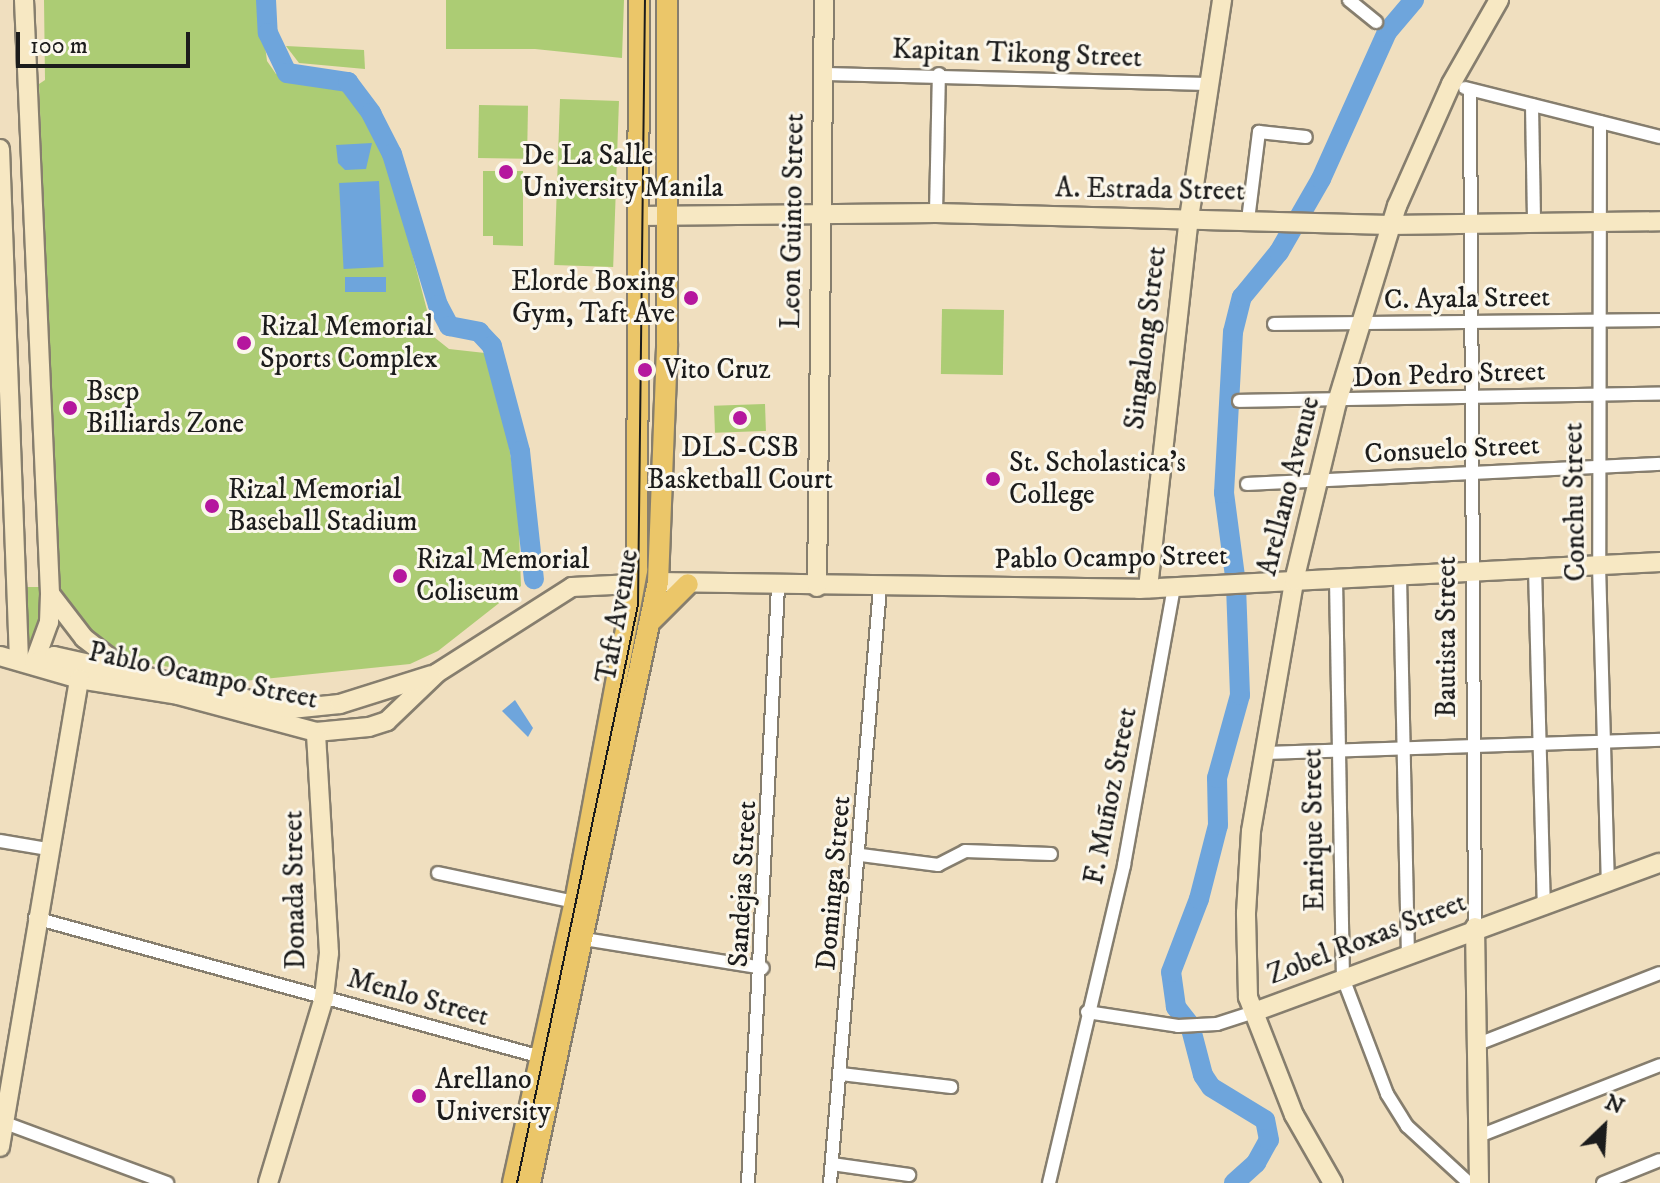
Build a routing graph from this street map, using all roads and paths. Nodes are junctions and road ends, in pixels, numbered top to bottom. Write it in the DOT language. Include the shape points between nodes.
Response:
graph roads {
  1 [pos="24,0"];
  2 [pos="824,0"];
  3 [pos="1222,0"];
  4 [pos="1349,0"];
  5 [pos="1499,0"];
  6 [pos="667,6"];
  7 [pos="639,7"];
  8 [pos="1376,22"];
  9 [pos="823,74"];
  10 [pos="939,74"];
  11 [pos="1211,84"];
  12 [pos="1451,84"];
  13 [pos="1470,90"];
  14 [pos="1532,105"];
  15 [pos="1600,122"];
  16 [pos="1306,137"];
  17 [pos="1660,137"];
  18 [pos="0,149"];
  19 [pos="936,213"];
  20 [pos="820,214"];
  21 [pos="638,216"];
  22 [pos="666,217"];
  23 [pos="1189,218"];
  24 [pos="1248,220"];
  25 [pos="1660,221"];
  26 [pos="1598,222"];
  27 [pos="1534,223"];
  28 [pos="1468,224"];
  29 [pos="1390,225"];
  30 [pos="1660,320"];
  31 [pos="1470,321"];
  32 [pos="1597,321"];
  33 [pos="1274,324"];
  34 [pos="1362,325"];
  35 [pos="1660,394"];
  36 [pos="1598,396"];
  37 [pos="1472,398"];
  38 [pos="1239,401"];
  39 [pos="1337,402"];
  40 [pos="1660,464"];
  41 [pos="1598,466"];
  42 [pos="1473,473"];
  43 [pos="1316,482"];
  44 [pos="1247,484"];
  45 [pos="1660,562"];
  46 [pos="1599,565"];
  47 [pos="1535,568"];
  48 [pos="1475,570"];
  49 [pos="1400,576"];
  50 [pos="1336,579"];
  51 [pos="1294,581"];
  52 [pos="658,582"];
  53 [pos="633,584"];
  54 [pos="688,584"];
  55 [pos="778,587"];
  56 [pos="817,587"];
  57 [pos="880,587"];
  58 [pos="1148,588"];
  59 [pos="1174,588"];
  60 [pos="50,594"];
  61 [pos="647,627"];
  62 [pos="0,656"];
  63 [pos="27,661"];
  64 [pos="128,671"];
  65 [pos="437,673"];
  66 [pos="79,679"];
  67 [pos="375,693"];
  68 [pos="293,718"];
  69 [pos="387,721"];
  70 [pos="316,732"];
  71 [pos="1660,740"];
  72 [pos="1604,742"];
  73 [pos="1537,745"];
  74 [pos="1476,748"];
  75 [pos="1405,751"];
  76 [pos="1264,753"];
  77 [pos="1338,754"];
  78 [pos="0,841"];
  79 [pos="48,849"];
  80 [pos="1051,854"];
  81 [pos="861,855"];
  82 [pos="1660,863"];
  83 [pos="438,873"];
  84 [pos="1608,881"];
  85 [pos="583,903"];
  86 [pos="1544,908"];
  87 [pos="35,918"];
  88 [pos="1475,927"];
  89 [pos="584,939"];
  90 [pos="1408,953"];
  91 [pos="763,968"];
  92 [pos="1660,973"];
  93 [pos="1343,978"];
  94 [pos="324,997"];
  95 [pos="1087,1012"];
  96 [pos="1254,1012"];
  97 [pos="1478,1044"];
  98 [pos="548,1059"];
  99 [pos="1660,1065"];
  100 [pos="841,1074"];
  101 [pos="951,1087"];
  102 [pos="5,1123"];
  103 [pos="1479,1136"];
  104 [pos="0,1147"];
  105 [pos="1660,1160"];
  106 [pos="832,1164"];
  107 [pos="909,1175"];
  108 [pos="1332,1182"];
  109 [pos="167,1183"];
  110 [pos="268,1183"];
  111 [pos="513,1183"];
  112 [pos="530,1183"];
  113 [pos="748,1183"];
  114 [pos="830,1183"];
  115 [pos="1049,1183"];
  116 [pos="1469,1183"];
  117 [pos="1479,1183"];
  118 [pos="1603,1183"];
  1 -- 60 [label="main road"];
  2 -- 9 [label="main road, Leon Guinto Street"];
  3 -- 11 [label="main road, Singalong Street"];
  4 -- 8 [label="street"];
  5 -- 12 [label="main road, Arellano Avenue"];
  6 -- 7 [label="main road"];
  6 -- 22 [label="main road, Taft Avenue"];
  7 -- 21 [label="main road, Taft Avenue"];
  9 -- 10 [label="street, Kapitan Tikong Street"];
  9 -- 20 [label="main road, Leon Guinto Street"];
  10 -- 11 [label="street, Kapitan Tikong Street"];
  10 -- 19 [label="street"];
  11 -- 23 [label="main road, Singalong Street"];
  12 -- 13 [label="street"];
  12 -- 29 [label="main road, Arellano Avenue"];
  13 -- 14 [label="street"];
  13 -- 28 [label="street, Bautista Street"];
  14 -- 15 [label="street"];
  14 -- 27 [label="street"];
  15 -- 17 [label="street"];
  15 -- 26 [label="street, Conchu Street"];
  16 -- 24 [label="street" via="1259,132"];
  18 -- 63 [label="main road"];
  19 -- 20 [label="main road, A. Estrada Street"];
  19 -- 23 [label="main road, A. Estrada Street"];
  20 -- 22 [label="main road, A. Estrada Street"];
  20 -- 56 [label="main road, Leon Guinto Street"];
  21 -- 22 [label="main road, A. Estrada Street"];
  21 -- 53 [label="main road, Taft Avenue"];
  22 -- 52 [label="main road, Taft Avenue"];
  23 -- 24 [label="main road, A. Estrada Street"];
  23 -- 58 [label="main road, Singalong Street"];
  24 -- 29 [label="main road, A. Estrada Street"];
  25 -- 26 [label="main road, A. Estrada Street"];
  26 -- 27 [label="main road, A. Estrada Street"];
  26 -- 32 [label="street, Conchu Street"];
  27 -- 28 [label="main road, A. Estrada Street"];
  28 -- 29 [label="main road, A. Estrada Street"];
  28 -- 31 [label="street, Bautista Street"];
  29 -- 34 [label="main road, Arellano Avenue"];
  30 -- 32 [label="street, C. Ayala Street"];
  31 -- 32 [label="street, C. Ayala Street"];
  31 -- 34 [label="street, C. Ayala Street"];
  31 -- 37 [label="street, Bautista Street"];
  32 -- 36 [label="street, Conchu Street"];
  33 -- 34 [label="street, C. Ayala Street"];
  34 -- 39 [label="main road, Arellano Avenue"];
  35 -- 36 [label="street, Don Pedro Street"];
  36 -- 37 [label="street, Don Pedro Street"];
  36 -- 41 [label="street, Conchu Street"];
  37 -- 39 [label="street, Don Pedro Street"];
  37 -- 42 [label="street, Bautista Street"];
  38 -- 39 [label="street, Don Pedro Street"];
  39 -- 43 [label="main road, Arellano Avenue"];
  40 -- 41 [label="street, Consuelo Street"];
  41 -- 42 [label="street, Consuelo Street"];
  41 -- 46 [label="street, Conchu Street"];
  42 -- 43 [label="street, Consuelo Street"];
  42 -- 48 [label="street, Bautista Street"];
  43 -- 44 [label="street, Consuelo Street"];
  43 -- 51 [label="main road, Arellano Avenue"];
  45 -- 46 [label="main road, Pablo Ocampo Street"];
  46 -- 47 [label="main road, Pablo Ocampo Street"];
  46 -- 72 [label="street, Conchu Street"];
  47 -- 48 [label="main road, Pablo Ocampo Street"];
  47 -- 73 [label="street"];
  48 -- 49 [label="main road, Pablo Ocampo Street"];
  48 -- 74 [label="street, Bautista Street"];
  49 -- 50 [label="main road, Pablo Ocampo Street"];
  49 -- 75 [label="street"];
  50 -- 51 [label="main road, Pablo Ocampo Street"];
  50 -- 77 [label="street, Enrique Street"];
  51 -- 59 [label="main road, Pablo Ocampo Street"];
  51 -- 76 [label="main road, Arellano Avenue"];
  52 -- 54 [label="main road, Pablo Ocampo Street"];
  52 -- 61 [label="main road, Taft Avenue"];
  53 -- 65 [label="main road, Pablo Ocampo Street" via="572,587"];
  53 -- 85 [label="main road, Taft Avenue"];
  54 -- 55 [label="main road, Pablo Ocampo Street"];
  54 -- 61 [label="main road"];
  55 -- 56 [label="main road, Pablo Ocampo Street"];
  55 -- 91 [label="street, Sandejas Street"];
  56 -- 57 [label="main road, Pablo Ocampo Street"];
  57 -- 58 [label="main road, Pablo Ocampo Street"];
  57 -- 81 [label="street, Dominga Street"];
  58 -- 59 [label="main road, Pablo Ocampo Street"];
  59 -- 95 [label="street, F. Muñoz Street" via="1124,865"];
  60 -- 63 [label="main road" via="49,622"];
  60 -- 64 [label="main road" via="84,638"];
  61 -- 85 [label="main road, Taft Avenue"];
  62 -- 63 [label="main road, Pablo Ocampo Street"];
  63 -- 64 [label="main road, Pablo Ocampo Street" via="54,656"];
  63 -- 66 [label="main road, Pablo Ocampo Street"];
  64 -- 68 [label="main road, Pablo Ocampo Street"];
  65 -- 67 [label="main road, Pablo Ocampo Street"];
  65 -- 69 [label="main road, Pablo Ocampo Street"];
  66 -- 68 [label="main road, Pablo Ocampo Street"];
  66 -- 79 [label="main road"];
  67 -- 68 [label="main road, Pablo Ocampo Street"];
  67 -- 69 [label="main road"];
  68 -- 70 [label="main road, Pablo Ocampo Street"];
  69 -- 70 [label="main road, Pablo Ocampo Street"];
  70 -- 94 [label="main road, Donada Street" via="329,953"];
  71 -- 72 [label="street"];
  72 -- 73 [label="street"];
  72 -- 84 [label="street, Conchu Street"];
  73 -- 74 [label="street"];
  73 -- 86 [label="street"];
  74 -- 75 [label="street"];
  74 -- 88 [label="street, Bautista Street"];
  75 -- 77 [label="street"];
  75 -- 90 [label="street"];
  76 -- 77 [label="street"];
  76 -- 96 [label="main road, Arellano Avenue" via="1246,913 1245,982"];
  77 -- 93 [label="street, Enrique Street"];
  78 -- 79 [label="street"];
  79 -- 87 [label="main road"];
  80 -- 81 [label="street" via="965,851 938,865"];
  81 -- 100 [label="street, Dominga Street"];
  82 -- 84 [label="main road, Zobel Roxas Street"];
  83 -- 85 [label="street"];
  84 -- 86 [label="main road, Zobel Roxas Street"];
  85 -- 89 [label="main road, Taft Avenue"];
  85 -- 98 [label="main road, Taft Avenue"];
  86 -- 88 [label="main road, Zobel Roxas Street"];
  87 -- 94 [label="street, Menlo Street"];
  87 -- 102 [label="main road"];
  88 -- 90 [label="main road, Zobel Roxas Street"];
  88 -- 97 [label="main road, Bautista Street"];
  89 -- 91 [label="street"];
  89 -- 98 [label="main road, Taft Avenue"];
  90 -- 93 [label="main road, Zobel Roxas Street"];
  91 -- 113 [label="street, Sandejas Street"];
  92 -- 97 [label="street"];
  93 -- 96 [label="main road, Zobel Roxas Street"];
  93 -- 116 [label="street, Enrique Street" via="1387,1094 1407,1126"];
  94 -- 98 [label="street, Menlo Street"];
  94 -- 110 [label="main road, Donada Street"];
  95 -- 96 [label="street, Zobel Roxas Street" via="1178,1026 1217,1024"];
  95 -- 115 [label="street, F. Muñoz Street"];
  96 -- 108 [label="main road, Arellano Avenue" via="1294,1115"];
  97 -- 103 [label="main road, Bautista Street"];
  98 -- 111 [label="main road, Taft Avenue"];
  98 -- 112 [label="main road, Taft Avenue"];
  99 -- 103 [label="street"];
  100 -- 101 [label="street"];
  100 -- 106 [label="street, Dominga Street"];
  102 -- 104 [label="main road"];
  102 -- 109 [label="street"];
  103 -- 117 [label="main road, Bautista Street"];
  105 -- 118 [label="street"];
  106 -- 107 [label="street"];
  106 -- 114 [label="street, Dominga Street"];
}
